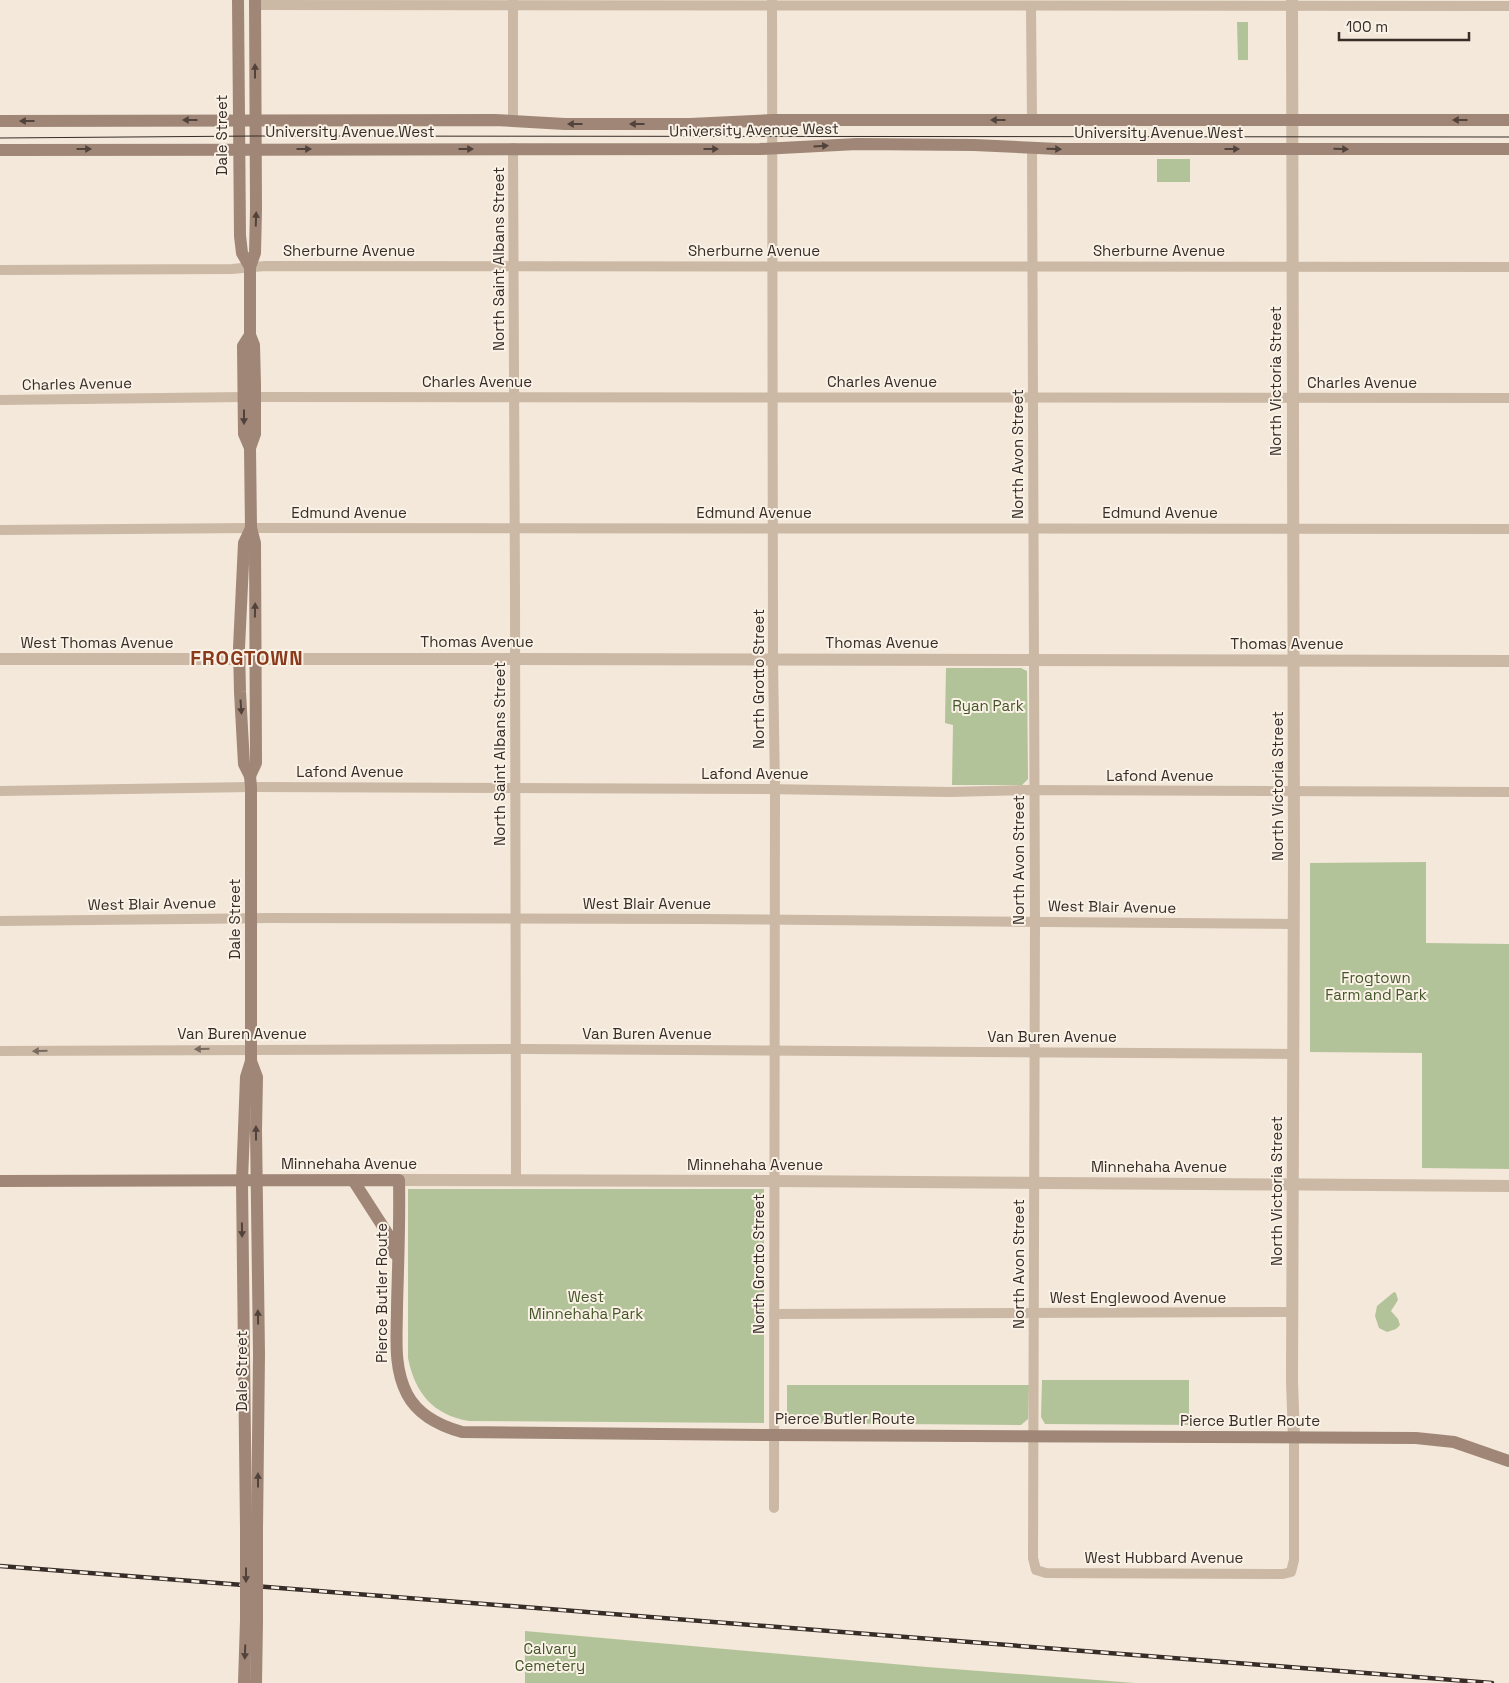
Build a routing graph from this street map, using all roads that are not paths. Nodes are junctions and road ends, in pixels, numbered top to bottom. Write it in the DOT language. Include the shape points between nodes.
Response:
graph roads {
  1 [pos="238,0"];
  2 [pos="254,3"];
  3 [pos="513,3"];
  4 [pos="772,3"];
  5 [pos="958,3"];
  6 [pos="1126,3"];
  7 [pos="1292,3"];
  8 [pos="1031,6"];
  9 [pos="1509,6"];
  10 [pos="238,120"];
  11 [pos="256,120"];
  12 [pos="513,120"];
  13 [pos="773,120"];
  14 [pos="1032,120"];
  15 [pos="1292,120"];
  16 [pos="1509,120"];
  17 [pos="0,121"];
  18 [pos="238,148"];
  19 [pos="513,148"];
  20 [pos="773,148"];
  21 [pos="1032,148"];
  22 [pos="255,149"];
  23 [pos="1292,149"];
  24 [pos="1509,149"];
  25 [pos="0,150"];
  26 [pos="514,266"];
  27 [pos="773,266"];
  28 [pos="1032,266"];
  29 [pos="250,267"];
  30 [pos="1292,267"];
  31 [pos="1509,268"];
  32 [pos="0,270"];
  33 [pos="250,397"];
  34 [pos="514,397"];
  35 [pos="1033,397"];
  36 [pos="1292,397"];
  37 [pos="773,398"];
  38 [pos="1509,398"];
  39 [pos="0,400"];
  40 [pos="251,528"];
  41 [pos="515,528"];
  42 [pos="774,528"];
  43 [pos="1033,528"];
  44 [pos="1293,528"];
  45 [pos="1509,529"];
  46 [pos="0,530"];
  47 [pos="239,658"];
  48 [pos="255,658"];
  49 [pos="0,659"];
  50 [pos="516,659"];
  51 [pos="773,660"];
  52 [pos="1034,660"];
  53 [pos="1294,660"];
  54 [pos="1509,661"];
  55 [pos="251,782"];
  56 [pos="516,788"];
  57 [pos="775,789"];
  58 [pos="1034,790"];
  59 [pos="0,791"];
  60 [pos="1294,792"];
  61 [pos="1509,792"];
  62 [pos="251,918"];
  63 [pos="516,919"];
  64 [pos="774,919"];
  65 [pos="0,921"];
  66 [pos="1035,921"];
  67 [pos="1294,924"];
  68 [pos="516,1049"];
  69 [pos="775,1050"];
  70 [pos="0,1051"];
  71 [pos="1034,1052"];
  72 [pos="1293,1054"];
  73 [pos="251,1055"];
  74 [pos="353,1180"];
  75 [pos="399,1180"];
  76 [pos="516,1180"];
  77 [pos="0,1181"];
  78 [pos="774,1181"];
  79 [pos="242,1182"];
  80 [pos="257,1182"];
  81 [pos="1035,1183"];
  82 [pos="1294,1184"];
  83 [pos="1509,1186"];
  84 [pos="398,1263"];
  85 [pos="1293,1312"];
  86 [pos="1034,1313"];
  87 [pos="774,1314"];
  88 [pos="774,1435"];
  89 [pos="1034,1436"];
  90 [pos="1294,1437"];
  91 [pos="1509,1461"];
  92 [pos="774,1508"];
  93 [pos="252,1528"];
  94 [pos="1036,1570"];
  95 [pos="1292,1572"];
  96 [pos="252,1622"];
  97 [pos="244,1683"];
  98 [pos="256,1683"];
  1 -- 10 [label="main road, Dale Street"];
  2 -- 3 [label="street"];
  11 -- 2 [label="main road, Dale Street, one-way"];
  3 -- 4 [label="street"];
  3 -- 12 [label="street"];
  4 -- 5 [label="street"];
  4 -- 13 [label="street, North Grotto Street"];
  5 -- 8 [label="street"];
  6 -- 7 [label="street"];
  6 -- 8 [label="street"];
  7 -- 9 [label="street"];
  7 -- 15 [label="street, North Victoria Street"];
  8 -- 14 [label="street"];
  10 -- 11 [label="main road, University Avenue West"];
  10 -- 17 [label="main road, University Avenue West, one-way"];
  10 -- 18 [label="main road, Dale Street"];
  11 -- 12 [label="main road, University Avenue West"];
  11 -- 22 [label="main road, Dale Street"];
  13 -- 12 [label="main road, University Avenue West, one-way" via="690,124 565,124"];
  14 -- 13 [label="main road, University Avenue West, one-way"];
  13 -- 20 [label="street, North Grotto Street"];
  14 -- 15 [label="main road, University Avenue West"];
  16 -- 15 [label="main road, University Avenue West, one-way"];
  15 -- 23 [label="street, North Victoria Street"];
  18 -- 22 [label="main road, University Avenue West"];
  25 -- 18 [label="main road, University Avenue West, one-way"];
  18 -- 29 [label="main road, Dale Street" via="242,253"];
  19 -- 20 [label="main road, University Avenue West, one-way"];
  22 -- 19 [label="main road, University Avenue West, one-way"];
  19 -- 26 [label="street, North Saint Albans Street"];
  20 -- 21 [label="main road, University Avenue West, one-way" via="945,144"];
  20 -- 27 [label="street, North Grotto Street"];
  21 -- 23 [label="main road, University Avenue West, one-way"];
  21 -- 28 [label="street, North Avon Street"];
  29 -- 22 [label="main road, Dale Street, one-way" via="255,252"];
  23 -- 24 [label="main road, University Avenue West, one-way"];
  23 -- 30 [label="street, North Victoria Street"];
  26 -- 27 [label="street, Sherburne Avenue"];
  26 -- 29 [label="street, Sherburne Avenue"];
  26 -- 34 [label="street, North Saint Albans Street"];
  27 -- 28 [label="street, Sherburne Avenue"];
  27 -- 37 [label="street, North Grotto Street"];
  28 -- 30 [label="street, Sherburne Avenue"];
  28 -- 35 [label="street, North Avon Street"];
  29 -- 32 [label="street, Sherburne Avenue"];
  29 -- 33 [label="main road, Dale Street" via="250,335 243,346"];
  30 -- 31 [label="street, Sherburne Avenue"];
  30 -- 36 [label="street, North Victoria Street"];
  33 -- 34 [label="street, Charles Avenue"];
  33 -- 39 [label="street, Charles Avenue"];
  33 -- 40 [label="main road, Dale Street" via="255,434 250,448"];
  34 -- 37 [label="street, Charles Avenue"];
  34 -- 41 [label="street, North Saint Albans Street"];
  35 -- 36 [label="street, Charles Avenue"];
  35 -- 37 [label="street, Charles Avenue"];
  35 -- 43 [label="street, North Avon Street"];
  36 -- 38 [label="street, Charles Avenue"];
  36 -- 44 [label="street, North Victoria Street"];
  37 -- 42 [label="street, North Grotto Street"];
  40 -- 41 [label="street, Edmund Avenue"];
  40 -- 46 [label="street, Edmund Avenue"];
  40 -- 47 [label="main road, Dale Street" via="244,543"];
  48 -- 40 [label="main road, Dale Street, one-way" via="255,543"];
  41 -- 42 [label="street, Edmund Avenue"];
  41 -- 50 [label="street, North Saint Albans Street"];
  42 -- 43 [label="street, Edmund Avenue"];
  42 -- 51 [label="street, North Grotto Street"];
  43 -- 44 [label="street, Edmund Avenue"];
  43 -- 52 [label="street, North Avon Street"];
  44 -- 45 [label="street, Edmund Avenue"];
  44 -- 53 [label="street, North Victoria Street"];
  47 -- 48 [label="street, West Thomas Avenue"];
  47 -- 49 [label="street, West Thomas Avenue"];
  47 -- 55 [label="main road, Dale Street, one-way" via="244,764"];
  48 -- 50 [label="street, Thomas Avenue"];
  48 -- 55 [label="main road, Dale Street" via="256,763"];
  50 -- 51 [label="street, Thomas Avenue"];
  50 -- 56 [label="street, North Saint Albans Street"];
  51 -- 52 [label="street, Thomas Avenue"];
  51 -- 57 [label="street, North Grotto Street"];
  52 -- 53 [label="street, Thomas Avenue"];
  52 -- 58 [label="street, North Avon Street"];
  53 -- 54 [label="street, Thomas Avenue"];
  53 -- 60 [label="street, North Victoria Street"];
  55 -- 56 [label="street, Lafond Avenue"];
  55 -- 59 [label="street, Lafond Avenue"];
  55 -- 62 [label="main road, Dale Street"];
  56 -- 57 [label="street, Lafond Avenue"];
  56 -- 63 [label="street, North Saint Albans Street"];
  57 -- 58 [label="street, Lafond Avenue"];
  57 -- 64 [label="street, North Grotto Street"];
  58 -- 60 [label="street, Lafond Avenue"];
  58 -- 66 [label="street, North Avon Street"];
  60 -- 61 [label="street, Lafond Avenue"];
  60 -- 67 [label="street, North Victoria Street"];
  62 -- 63 [label="street, West Blair Avenue"];
  62 -- 65 [label="street, West Blair Avenue"];
  62 -- 73 [label="main road, Dale Street"];
  63 -- 64 [label="street, West Blair Avenue"];
  63 -- 68 [label="street, North Saint Albans Street"];
  64 -- 66 [label="street, West Blair Avenue"];
  64 -- 69 [label="street, North Grotto Street"];
  66 -- 67 [label="street, West Blair Avenue"];
  66 -- 71 [label="street, North Avon Street"];
  67 -- 72 [label="street, North Victoria Street"];
  68 -- 69 [label="street, Van Buren Avenue"];
  68 -- 73 [label="street, Van Buren Avenue"];
  68 -- 76 [label="street, North Saint Albans Street"];
  69 -- 71 [label="street, Van Buren Avenue"];
  69 -- 78 [label="street, North Grotto Street"];
  73 -- 70 [label="street, Van Buren Avenue, one-way"];
  71 -- 72 [label="street, Van Buren Avenue"];
  71 -- 81 [label="street, North Avon Street"];
  72 -- 82 [label="street, North Victoria Street"];
  73 -- 79 [label="main road, Dale Street" via="246,1077"];
  80 -- 73 [label="main road, Dale Street, one-way" via="257,1077"];
  74 -- 75 [label="main road, Minnehaha Avenue"];
  74 -- 80 [label="main road, Minnehaha Avenue"];
  74 -- 84 [label="main road" via="389,1236"];
  75 -- 76 [label="street, Minnehaha Avenue"];
  75 -- 84 [label="main road, Pierce Butler Route"];
  76 -- 78 [label="street, Minnehaha Avenue"];
  77 -- 79 [label="main road, Minnehaha Avenue"];
  78 -- 81 [label="street, Minnehaha Avenue"];
  78 -- 87 [label="street, North Grotto Street"];
  79 -- 80 [label="main road, Minnehaha Avenue"];
  79 -- 93 [label="main road, Dale Street, one-way"];
  93 -- 80 [label="main road, Dale Street, one-way" via="259,1354"];
  81 -- 82 [label="street, Minnehaha Avenue"];
  81 -- 86 [label="street, North Avon Street"];
  82 -- 83 [label="street, Minnehaha Avenue"];
  82 -- 85 [label="street, North Victoria Street"];
  84 -- 88 [label="main road, Pierce Butler Route" via="397,1355 401,1382 422,1413 441,1425 462,1432"];
  85 -- 86 [label="street, West Englewood Avenue"];
  85 -- 90 [label="street, North Victoria Street"];
  86 -- 87 [label="street, West Englewood Avenue"];
  86 -- 89 [label="street, North Avon Street"];
  87 -- 88 [label="street, North Grotto Street"];
  88 -- 89 [label="main road, Pierce Butler Route"];
  88 -- 92 [label="street, North Grotto Street"];
  89 -- 90 [label="main road, Pierce Butler Route"];
  89 -- 94 [label="street, North Avon Street" via="1033,1558"];
  90 -- 91 [label="main road, Pierce Butler Route" via="1434,1439 1472,1447"];
  90 -- 95 [label="street, North Victoria Street"];
  93 -- 96 [label="main road, Dale Street, bridge"];
  94 -- 95 [label="street, West Hubbard Avenue" via="1046,1573"];
  96 -- 97 [label="main road, Dale Street, one-way"];
  96 -- 98 [label="main road, Dale Street"];
}
